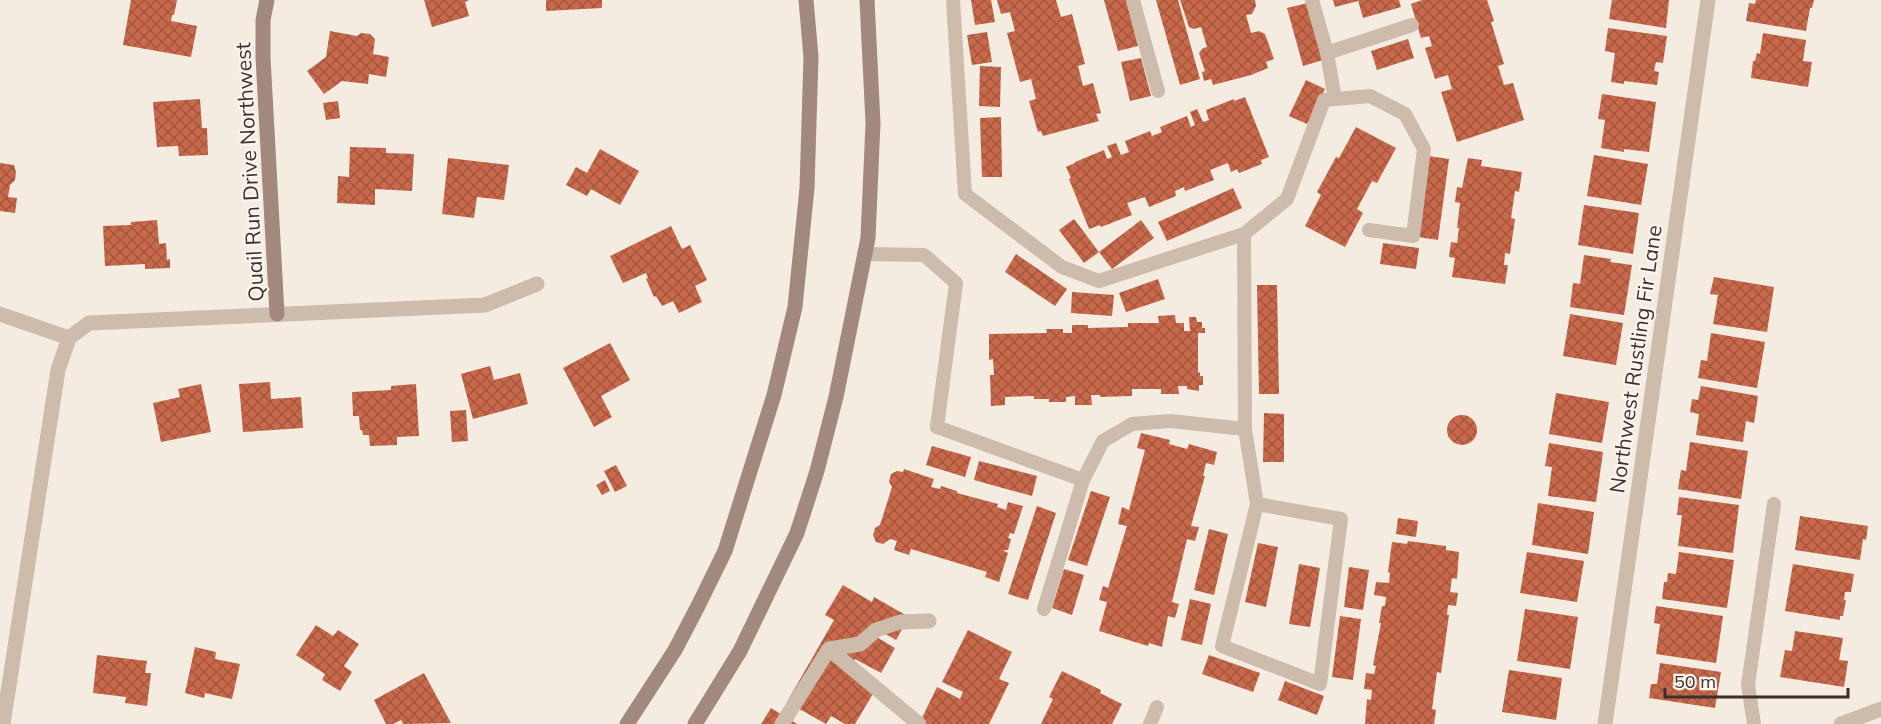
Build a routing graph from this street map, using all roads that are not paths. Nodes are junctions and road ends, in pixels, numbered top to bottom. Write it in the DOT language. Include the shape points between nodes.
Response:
graph roads {
  1 [pos="267,0"];
  2 [pos="806,0"];
  3 [pos="867,0"];
  4 [pos="953,0"];
  5 [pos="1133,0"];
  6 [pos="1312,0"];
  7 [pos="1708,0"];
  8 [pos="1412,25"];
  9 [pos="1327,53"];
  10 [pos="1158,91"];
  11 [pos="1335,99"];
  12 [pos="1369,230"];
  13 [pos="1244,234"];
  14 [pos="864,254"];
  15 [pos="537,284"];
  16 [pos="0,314"];
  17 [pos="277,314"];
  18 [pos="69,338"];
  19 [pos="1245,429"];
  20 [pos="1083,480"];
  21 [pos="1257,504"];
  22 [pos="1774,504"];
  23 [pos="1044,609"];
  24 [pos="929,621"];
  25 [pos="829,648"];
  26 [pos="4,680"];
  27 [pos="1157,707"];
  28 [pos="1881,710"];
  29 [pos="3,724"];
  30 [pos="627,724"];
  31 [pos="695,724"];
  32 [pos="782,724"];
  33 [pos="919,724"];
  34 [pos="1150,724"];
  35 [pos="1605,724"];
  36 [pos="1754,724"];
  37 [pos="1841,724"];
  1 -- 17 [label="main road, Quail Run Drive Northwest" via="263,57"];
  2 -- 30 [label="main road" via="811,57 807,188 795,307 774,395 725,551 675,650"];
  3 -- 14 [label="main road" via="873,123"];
  4 -- 13 [label="lane" via="965,194 1062,267 1099,281"];
  5 -- 10 [label="lane"];
  6 -- 9 [label="lane"];
  7 -- 35 [label="street, Northwest Rustling Fir Lane"];
  8 -- 9 [label="lane"];
  9 -- 11 [label="lane"];
  11 -- 12 [label="lane" via="1370,96 1405,114 1424,148 1413,236"];
  11 -- 13 [label="lane" via="1324,100 1287,199"];
  13 -- 19 [label="lane"];
  14 -- 20 [label="lane" via="924,255 956,283 937,427"];
  14 -- 31 [label="main road" via="836,397 797,533 740,651"];
  15 -- 17 [label="street" via="486,305"];
  16 -- 18 [label="street"];
  17 -- 18 [label="street, Quail Run Drive Northwest" via="89,324"];
  18 -- 26 [label="street" via="57,370"];
  19 -- 20 [label="lane" via="1170,421 1132,424 1104,441"];
  19 -- 21 [label="lane"];
  20 -- 23 [label="lane"];
  21 -- 21 [label="lane" via="1222,645 1320,684 1341,519"];
  22 -- 36 [label="lane" via="1748,685"];
  24 -- 25 [label="street" via="900,622 876,630 860,644"];
  25 -- 32 [label="street"];
  25 -- 33 [label="street"];
  26 -- 29 [label="street"];
  27 -- 34 [label="lane"];
  28 -- 37 [label="street"];
}
